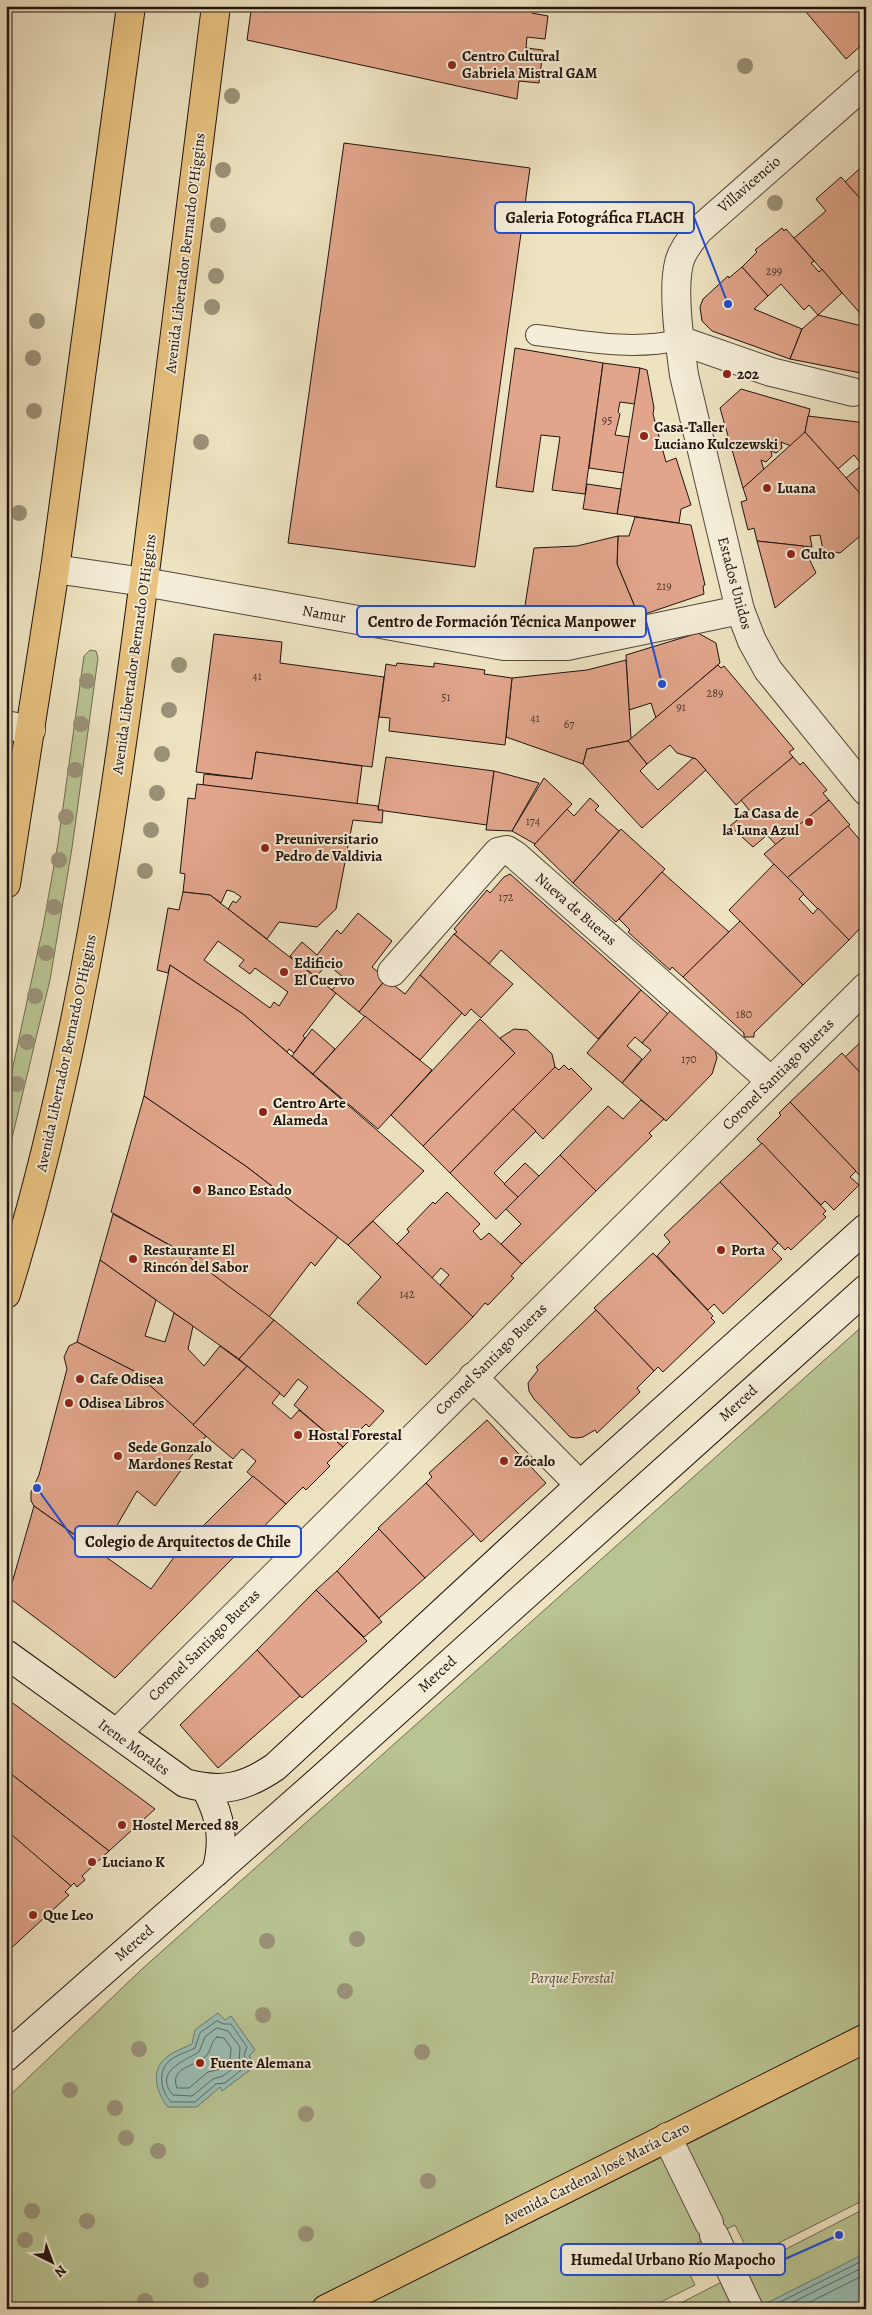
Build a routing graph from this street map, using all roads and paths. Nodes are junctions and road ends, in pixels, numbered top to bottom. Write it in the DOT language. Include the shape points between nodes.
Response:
graph roads {
  1 [pos="131,6"];
  2 [pos="216,6"];
  3 [pos="866,83"];
  4 [pos="536,335"];
  5 [pos="680,340"];
  6 [pos="854,392"];
  7 [pos="55,569"];
  8 [pos="144,582"];
  9 [pos="740,610"];
  10 [pos="19,727"];
  11 [pos="866,791"];
  12 [pos="6,884"];
  13 [pos="392,972"];
  14 [pos="866,987"];
  15 [pos="771,1080"];
  16 [pos="866,1228"];
  17 [pos="866,1289"];
  18 [pos="6,1294"];
  19 [pos="473,1377"];
  20 [pos="580,1485"];
  21 [pos="6,1654"];
  22 [pos="116,1733"];
  23 [pos="206,1789"];
  24 [pos="216,1872"];
  25 [pos="866,2038"];
  26 [pos="6,2057"];
  27 [pos="667,2137"];
  28 [pos="326,2309"];
  29 [pos="748,2309"];
  1 -- 7 [label="main road"];
  2 -- 8 [label="main road, Avenida Libertador Bernardo O'Higgins"];
  3 -- 5 [label="street, Villavicencio" via="720,209 688,242 677,276"];
  4 -- 5 [label="lane" via="613,345 642,346"];
  5 -- 6 [label="street" via="771,372"];
  5 -- 9 [label="street, Estados Unidos" via="684,375"];
  7 -- 8 [label="street, Namur"];
  7 -- 10 [label="main road"];
  8 -- 9 [label="street, Namur" via="504,646 567,646"];
  8 -- 18 [label="main road, Avenida Libertador Bernardo O'Higgins" via="110,828 75,1025 54,1122"];
  9 -- 11 [label="street, Estados Unidos" via="768,670"];
  10 -- 12 [label="main road"];
  13 -- 15 [label="street, Nueva de Bueras" via="498,852 507,850"];
  14 -- 15 [label="street, Coronel Santiago Bueras"];
  15 -- 19 [label="street, Coronel Santiago Bueras"];
  16 -- 20 [label="street"];
  17 -- 24 [label="street, Merced"];
  19 -- 20 [label="street"];
  19 -- 22 [label="street, Coronel Santiago Bueras"];
  20 -- 23 [label="street, Irene Morales" via="275,1767 242,1785"];
  21 -- 22 [label="street, Irene Morales"];
  22 -- 23 [label="street, Irene Morales" via="168,1772 186,1783"];
  23 -- 24 [label="street" via="221,1825"];
  24 -- 26 [label="street, Merced"];
  25 -- 27 [label="main road, Avenida Cardenal José María Caro"];
  27 -- 28 [label="main road, Avenida Cardenal José María Caro"];
  27 -- 29 [label="street"];
}
